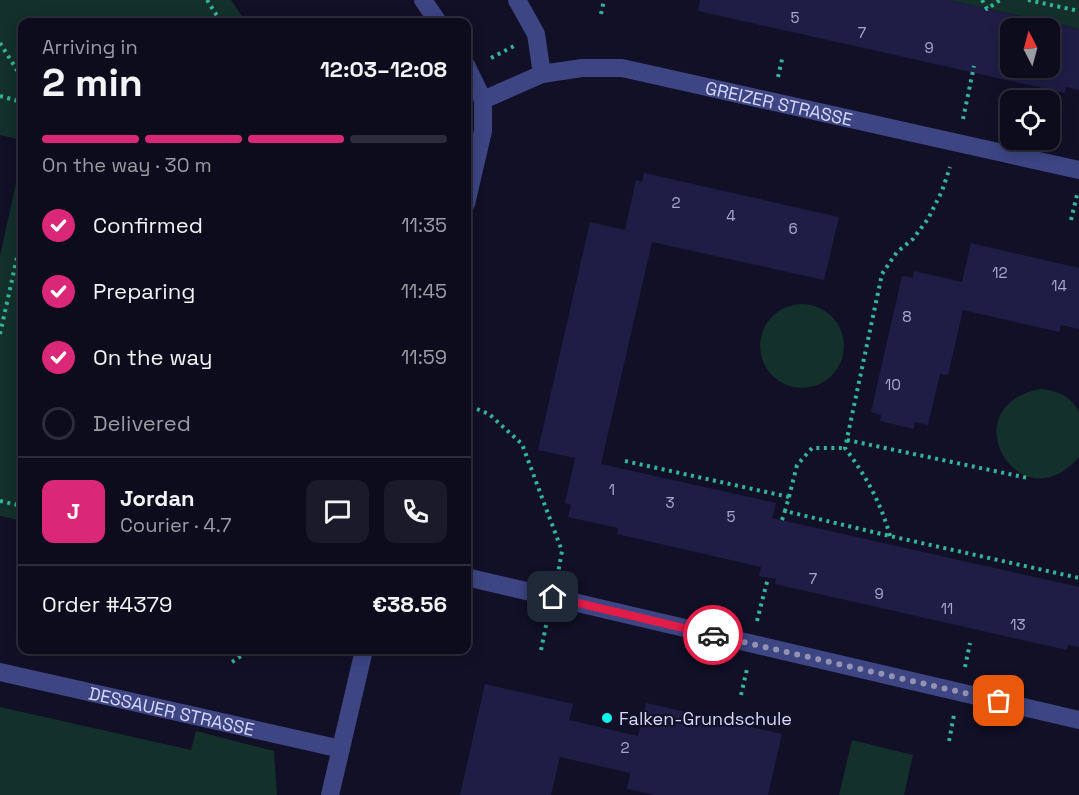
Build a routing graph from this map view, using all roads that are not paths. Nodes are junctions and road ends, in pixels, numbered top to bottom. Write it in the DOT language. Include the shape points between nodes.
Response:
graph roads {
  1 [pos="423,0"];
  2 [pos="517,0"];
  3 [pos="435,18"];
  4 [pos="471,74"];
  5 [pos="542,74"];
  6 [pos="483,100"];
  7 [pos="1079,170"];
  8 [pos="471,183"];
  9 [pos="471,579"];
  10 [pos="363,654"];
  11 [pos="0,672"];
  12 [pos="1079,720"];
  13 [pos="341,749"];
  14 [pos="330,795"];
  1 -- 3 [label="street"];
  2 -- 5 [label="street" via="536,34"];
  4 -- 6 [label="street"];
  5 -- 6 [label="street, GREIZER STRASSE"];
  5 -- 7 [label="street, GREIZER STRASSE" via="622,68"];
  6 -- 8 [label="street" via="483,131"];
  9 -- 12 [label="street"];
  10 -- 13 [label="street"];
  11 -- 13 [label="street, DESSAUER STRASSE"];
  13 -- 14 [label="street"];
}
